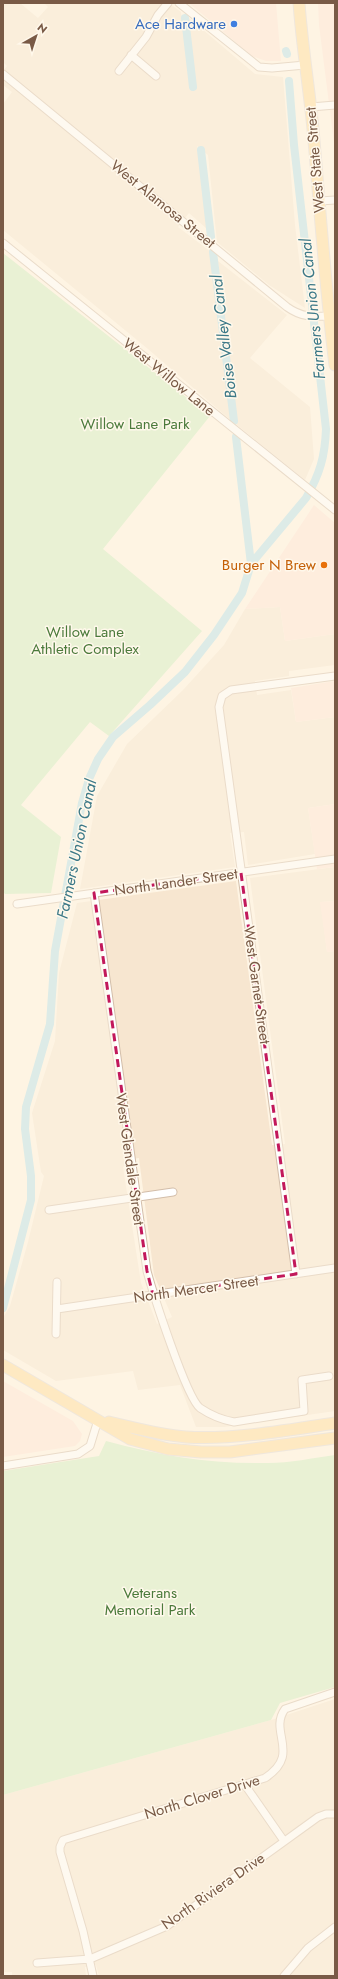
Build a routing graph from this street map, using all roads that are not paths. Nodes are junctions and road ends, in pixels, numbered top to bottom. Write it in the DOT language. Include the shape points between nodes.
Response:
graph roads {
  1 [pos="168,3"];
  2 [pos="179,3"];
  3 [pos="298,3"];
  4 [pos="131,55"];
  5 [pos="305,65"];
  6 [pos="119,70"];
  7 [pos="3,74"];
  8 [pos="156,76"];
  9 [pos="335,105"];
  10 [pos="311,108"];
  11 [pos="335,200"];
  12 [pos="320,201"];
  13 [pos="3,243"];
  14 [pos="324,316"];
  15 [pos="335,365"];
  16 [pos="335,510"];
  17 [pos="335,676"];
  18 [pos="335,859"];
  19 [pos="241,873"];
  20 [pos="94,893"];
  21 [pos="17,904"];
  22 [pos="173,1192"];
  23 [pos="135,1197"];
  24 [pos="49,1210"];
  25 [pos="335,1268"];
  26 [pos="296,1274"];
  27 [pos="57,1282"];
  28 [pos="153,1295"];
  29 [pos="57,1309"];
  30 [pos="56,1334"];
  31 [pos="3,1365"];
  32 [pos="330,1376"];
  33 [pos="98,1420"];
  34 [pos="335,1423"];
  35 [pos="335,1438"];
  36 [pos="3,1466"];
  37 [pos="335,1692"];
  38 [pos="245,1784"];
  39 [pos="335,1814"];
  40 [pos="284,1841"];
  41 [pos="335,1927"];
  42 [pos="90,1959"];
  43 [pos="37,1963"];
  44 [pos="93,1976"];
  45 [pos="284,1976"];
  1 -- 4 [label="street"];
  2 -- 5 [label="street" via="259,67"];
  3 -- 5 [label="main road, West State Street"];
  4 -- 6 [label="street"];
  4 -- 8 [label="street"];
  5 -- 10 [label="main road, West State Street"];
  7 -- 14 [label="street, West Alamosa Street" via="287,308 307,317"];
  9 -- 10 [label="street"];
  10 -- 12 [label="main road, West State Street"];
  11 -- 12 [label="street"];
  12 -- 14 [label="main road, West State Street"];
  13 -- 16 [label="street, West Willow Lane"];
  14 -- 15 [label="main road, West State Street"];
  17 -- 19 [label="street, West Garnet Street" via="231,690 222,696 219,707"];
  18 -- 19 [label="street, North Lander Street"];
  19 -- 20 [label="street, North Lander Street"];
  19 -- 26 [label="street, West Garnet Street"];
  20 -- 21 [label="street, North Lander Street"];
  20 -- 23 [label="street, West Glendale Street"];
  22 -- 23 [label="street"];
  23 -- 24 [label="street"];
  23 -- 28 [label="street, West Glendale Street"];
  25 -- 26 [label="street, North Mercer Street"];
  26 -- 28 [label="street, North Mercer Street"];
  27 -- 29 [label="street"];
  28 -- 29 [label="street, North Mercer Street"];
  28 -- 32 [label="street, West Glendale Street" via="188,1388 200,1407 225,1420 234,1422 304,1411 302,1380"];
  29 -- 30 [label="street"];
  31 -- 33 [label="main road"];
  33 -- 34 [label="main road" via="161,1434 188,1437 282,1431"];
  33 -- 35 [label="main road" via="138,1441 168,1449 201,1452 230,1452"];
  33 -- 36 [label="street" via="90,1446 78,1454"];
  37 -- 38 [label="street, North Clover Drive" via="285,1709 279,1721 284,1742 279,1765 265,1778"];
  38 -- 40 [label="street"];
  38 -- 42 [label="street, North Clover Drive" via="67,1838 61,1843 60,1852"];
  39 -- 40 [label="street, North Riviera Drive" via="318,1817"];
  40 -- 42 [label="street, North Riviera Drive" via="167,1926"];
  41 -- 45 [label="street" via="308,1948"];
  42 -- 43 [label="street, North Riviera Drive"];
  42 -- 44 [label="street"];
}
